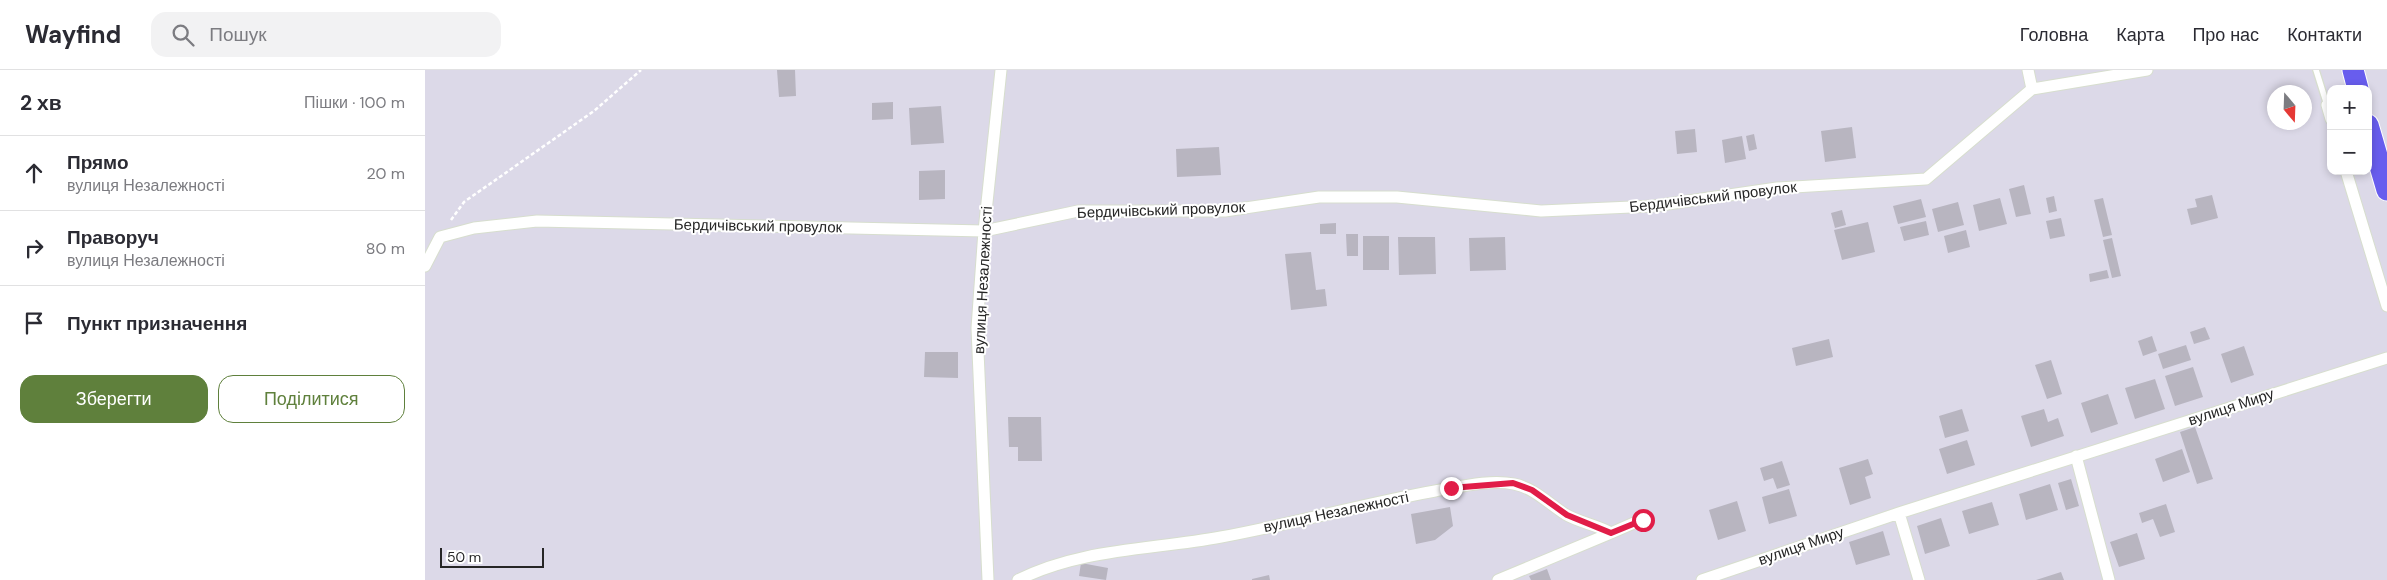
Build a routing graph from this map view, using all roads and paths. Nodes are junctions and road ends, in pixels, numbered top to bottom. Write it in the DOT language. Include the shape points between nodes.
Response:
graph roads {
  1 [pos="641,70"];
  2 [pos="1001,70"];
  3 [pos="2028,70"];
  4 [pos="2147,70"];
  5 [pos="2315,70"];
  6 [pos="2353,70"];
  7 [pos="2357,85"];
  8 [pos="2032,89"];
  9 [pos="2327,105"];
  10 [pos="2369,130"];
  11 [pos="2348,175"];
  12 [pos="2387,190"];
  13 [pos="984,231"];
  14 [pos="440,236"];
  15 [pos="425,266"];
  16 [pos="2387,306"];
  17 [pos="2387,358"];
  18 [pos="2076,456"];
  19 [pos="1899,513"];
  20 [pos="1643,520"];
  21 [pos="1611,533"];
  22 [pos="988,580"];
  23 [pos="1018,580"];
  24 [pos="1498,580"];
  25 [pos="1702,580"];
  26 [pos="1919,580"];
  27 [pos="2109,580"];
  1 -- 14 [label="path" via="594,111 464,202"];
  2 -- 13 [label="street, вулиця Незалежності"];
  3 -- 8 [label="street"];
  4 -- 8 [label="street"];
  5 -- 9 [label="lane"];
  6 -- 7 [label="highway"];
  8 -- 13 [label="street, Бердичівський провулок" via="1926,179 1777,188 1654,206 1541,211 1397,197 1319,197 1225,211 1078,211"];
  10 -- 12 [label="highway"];
  11 -- 16 [label="street"];
  13 -- 14 [label="street, Бердичівський провулок" via="537,221 474,228"];
  13 -- 22 [label="street, вулиця Незалежності" via="977,328"];
  14 -- 15 [label="street"];
  17 -- 18 [label="street, вулиця Миру"];
  18 -- 19 [label="street, вулиця Миру"];
  18 -- 27 [label="street"];
  19 -- 25 [label="street, вулиця Миру"];
  19 -- 26 [label="street"];
  20 -- 21 [label="street"];
  21 -- 23 [label="street, вулиця Незалежності" via="1567,515 1532,490 1513,483 1492,483 1383,500 1220,537 1121,550 1052,566"];
  21 -- 24 [label="street"];
}
